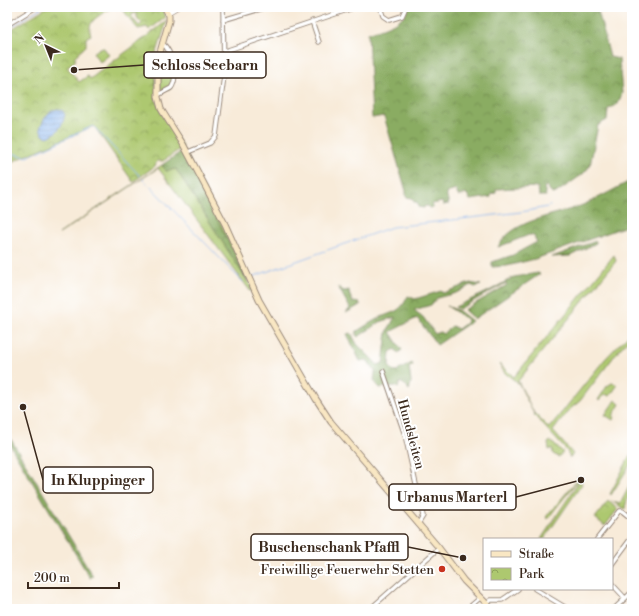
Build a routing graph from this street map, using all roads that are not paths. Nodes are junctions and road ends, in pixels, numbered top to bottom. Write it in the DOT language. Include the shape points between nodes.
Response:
graph roads {
  1 [pos="36,7"];
  2 [pos="164,7"];
  3 [pos="178,7"];
  4 [pos="223,7"];
  5 [pos="267,7"];
  6 [pos="356,7"];
  7 [pos="380,7"];
  8 [pos="406,7"];
  9 [pos="167,12"];
  10 [pos="223,20"];
  11 [pos="312,21"];
  12 [pos="7,24"];
  13 [pos="319,42"];
  14 [pos="162,43"];
  15 [pos="224,52"];
  16 [pos="158,95"];
  17 [pos="188,152"];
  18 [pos="383,372"];
  19 [pos="632,519"];
  20 [pos="418,524"];
  21 [pos="632,537"];
  22 [pos="598,538"];
  23 [pos="439,548"];
  24 [pos="613,563"];
  25 [pos="613,585"];
  26 [pos="517,590"];
  27 [pos="537,590"];
  28 [pos="632,592"];
  29 [pos="480,598"];
  30 [pos="625,598"];
  31 [pos="487,604"];
  32 [pos="370,609"];
  33 [pos="467,609"];
  34 [pos="492,609"];
  35 [pos="568,609"];
  36 [pos="614,609"];
  1 -- 12 [label="street"];
  2 -- 9 [label="main road"];
  3 -- 9 [label="street"];
  4 -- 10 [label="street"];
  5 -- 10 [label="street"];
  6 -- 11 [label="street"];
  7 -- 8 [label="street" via="383,16 389,20 402,16"];
  9 -- 14 [label="main road" via="169,21"];
  10 -- 15 [label="street"];
  11 -- 13 [label="street"];
  11 -- 15 [label="street"];
  14 -- 16 [label="main road" via="158,59"];
  14 -- 16 [label="street" via="167,50 175,80 170,89"];
  15 -- 17 [label="street" via="224,81 216,136 210,144"];
  16 -- 17 [label="main road" via="160,109"];
  17 -- 20 [label="main road" via="225,224 259,300 321,408"];
  18 -- 20 [label="street, Hundsleiten" via="405,435 423,516"];
  19 -- 22 [label="street" via="622,511 617,513"];
  20 -- 23 [label="main road"];
  21 -- 24 [label="street"];
  23 -- 29 [label="main road"];
  23 -- 32 [label="street"];
  25 -- 30 [label="street"];
  26 -- 31 [label="street" via="502,600 491,600"];
  27 -- 35 [label="street"];
  28 -- 30 [label="street"];
  29 -- 31 [label="main road"];
  29 -- 33 [label="street"];
  30 -- 36 [label="street"];
  31 -- 34 [label="main road"];
}
